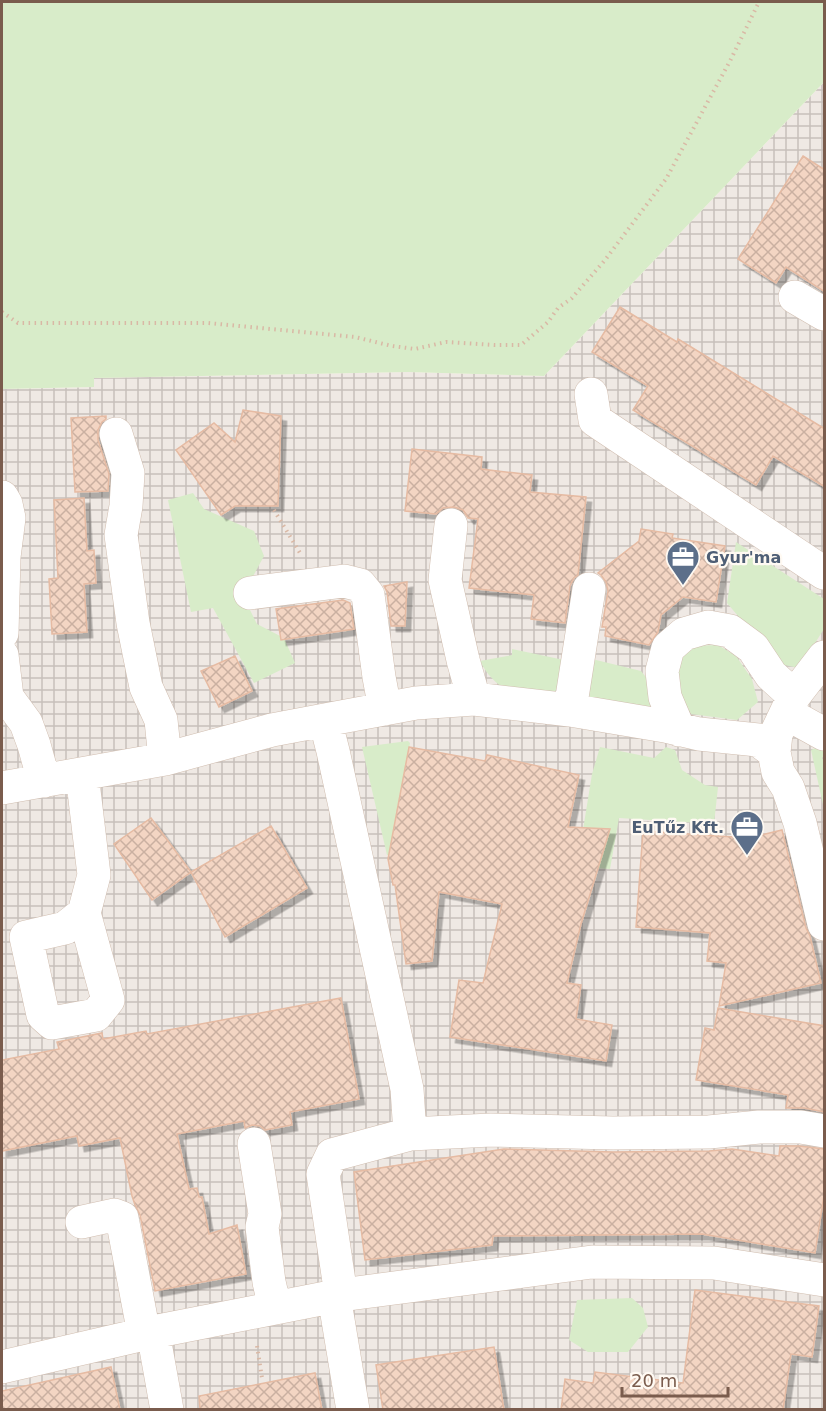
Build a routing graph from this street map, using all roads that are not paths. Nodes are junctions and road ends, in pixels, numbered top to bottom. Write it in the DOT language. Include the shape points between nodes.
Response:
graph roads {
  1 [pos="795,297"];
  2 [pos="825,314"];
  3 [pos="591,394"];
  4 [pos="116,434"];
  5 [pos="2,497"];
  6 [pos="451,525"];
  7 [pos="825,573"];
  8 [pos="590,589"];
  9 [pos="250,593"];
  10 [pos="2,633"];
  11 [pos="2,655"];
  12 [pos="825,657"];
  13 [pos="474,699"];
  14 [pos="790,704"];
  15 [pos="385,709"];
  16 [pos="570,710"];
  17 [pos="325,720"];
  18 [pos="679,730"];
  19 [pos="825,734"];
  20 [pos="774,752"];
  21 [pos="165,759"];
  22 [pos="82,774"];
  23 [pos="44,781"];
  24 [pos="2,788"];
  25 [pos="84,913"];
  26 [pos="825,924"];
  27 [pos="825,1131"];
  28 [pos="410,1134"];
  29 [pos="254,1143"];
  30 [pos="82,1222"];
  31 [pos="825,1280"];
  32 [pos="338,1295"];
  33 [pos="275,1308"];
  34 [pos="149,1333"];
  35 [pos="2,1366"];
  36 [pos="167,1410"];
  37 [pos="353,1410"];
  1 -- 2 [label="lane"];
  3 -- 7 [label="lane" via="595,420"];
  4 -- 21 [label="lane" via="128,473 121,535 133,623 146,687 161,720"];
  5 -- 10 [label="lane" via="9,518"];
  6 -- 13 [label="lane" via="445,580"];
  8 -- 16 [label="lane"];
  9 -- 15 [label="lane" via="344,581 360,585 368,595"];
  11 -- 23 [label="lane" via="7,697 26,723"];
  12 -- 14 [label="lane"];
  13 -- 15 [label="lane"];
  13 -- 16 [label="lane"];
  14 -- 18 [label="lane" via="753,648 730,632 708,627 684,634 668,648 663,671 665,697"];
  14 -- 19 [label="lane"];
  14 -- 20 [label="lane" via="776,734"];
  15 -- 17 [label="lane"];
  16 -- 18 [label="lane"];
  17 -- 21 [label="lane"];
  17 -- 28 [label="lane" via="407,1089"];
  18 -- 20 [label="lane" via="758,740"];
  20 -- 26 [label="lane" via="778,772 800,823"];
  21 -- 22 [label="lane"];
  22 -- 23 [label="lane"];
  22 -- 25 [label="lane" via="94,875"];
  23 -- 24 [label="lane"];
  27 -- 28 [label="lane" via="759,1127 709,1132 491,1130"];
  28 -- 32 [label="lane" via="332,1155 323,1174"];
  29 -- 33 [label="lane"];
  30 -- 34 [label="lane" via="114,1215 122,1218"];
  31 -- 32 [label="lane" via="714,1263 592,1262"];
  32 -- 33 [label="lane"];
  32 -- 37 [label="lane"];
  33 -- 34 [label="lane"];
  34 -- 35 [label="lane"];
  34 -- 36 [label="lane"];
}
